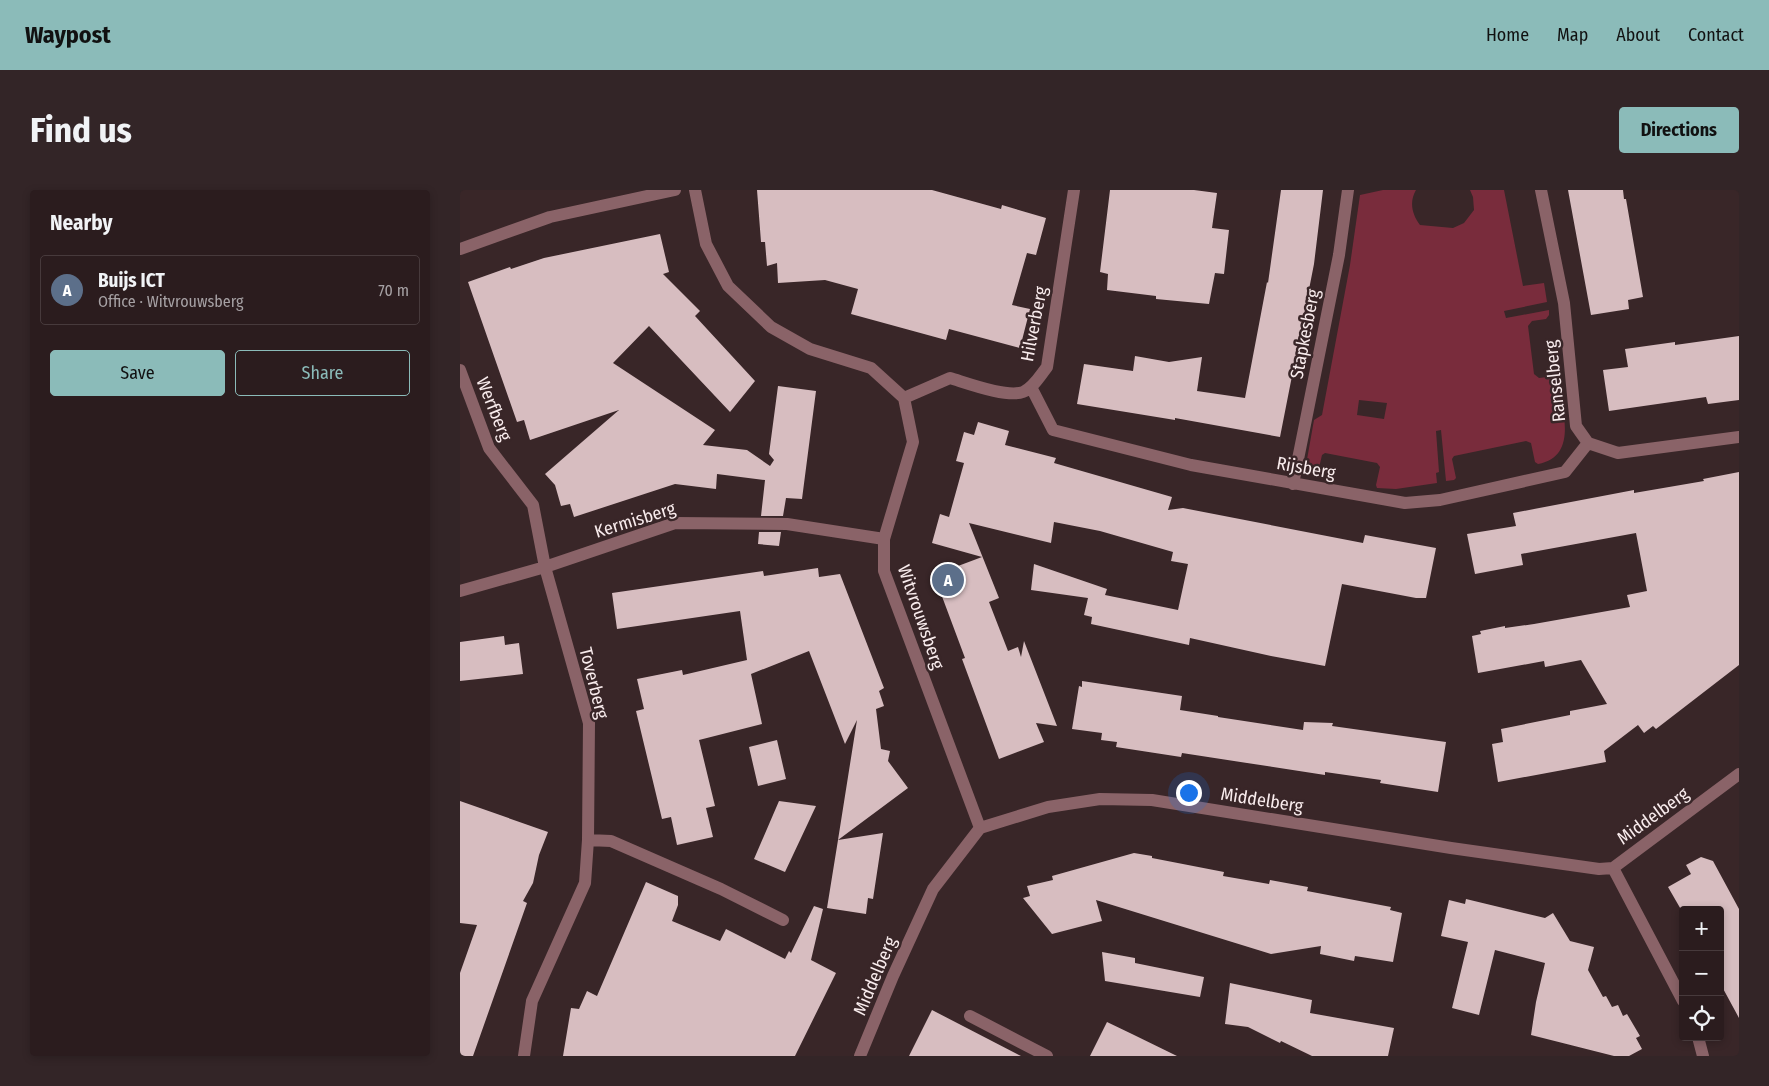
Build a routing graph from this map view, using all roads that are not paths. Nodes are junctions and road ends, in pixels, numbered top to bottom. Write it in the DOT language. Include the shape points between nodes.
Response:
graph roads {
  1 [pos="675,190"];
  2 [pos="695,190"];
  3 [pos="1074,190"];
  4 [pos="1348,190"];
  5 [pos="1541,190"];
  6 [pos="460,249"];
  7 [pos="460,370"];
  8 [pos="1031,387"];
  9 [pos="904,398"];
  10 [pos="1739,436"];
  11 [pos="1588,443"];
  12 [pos="1293,484"];
  13 [pos="884,540"];
  14 [pos="545,568"];
  15 [pos="460,591"];
  16 [pos="1739,774"];
  17 [pos="980,828"];
  18 [pos="588,840"];
  19 [pos="1613,868"];
  20 [pos="783,920"];
  21 [pos="1680,996"];
  22 [pos="970,1016"];
  23 [pos="1699,1041"];
  24 [pos="524,1056"];
  25 [pos="860,1056"];
  26 [pos="1047,1056"];
  27 [pos="1703,1056"];
  1 -- 6 [label="street" via="550,217"];
  2 -- 9 [label="street" via="706,244 728,286 771,327 810,349 871,368"];
  3 -- 8 [label="street, Hilverberg" via="1047,367"];
  4 -- 12 [label="street, Stapkesberg" via="1339,255"];
  5 -- 11 [label="street, Ranselberg" via="1564,303 1576,426"];
  7 -- 14 [label="street, Werfberg" via="488,448 533,505"];
  8 -- 9 [label="street, Hilverberg" via="1021,393 995,392 950,378"];
  8 -- 12 [label="street, Rijsberg" via="1053,430 1191,465"];
  9 -- 13 [label="street, Witvrouwsberg" via="913,442"];
  10 -- 11 [label="street" via="1618,453"];
  11 -- 12 [label="street, Rijsberg" via="1565,472 1440,500 1405,503"];
  13 -- 14 [label="street, Kermisberg" via="787,524 675,523"];
  13 -- 17 [label="street, Witvrouwsberg" via="884,571"];
  14 -- 15 [label="street, Kermisberg"];
  14 -- 18 [label="street, Toverberg" via="589,723"];
  16 -- 19 [label="street, Middelberg"];
  17 -- 19 [label="street, Middelberg" via="1048,807 1100,799 1152,800 1451,848 1599,869"];
  17 -- 25 [label="street, Middelberg" via="933,889"];
  18 -- 20 [label="street" via="611,841"];
  18 -- 24 [label="street, Toverberg" via="585,883 532,1001"];
  19 -- 21 [label="street"];
  22 -- 26 [label="street"];
  23 -- 27 [label="street"];
}
